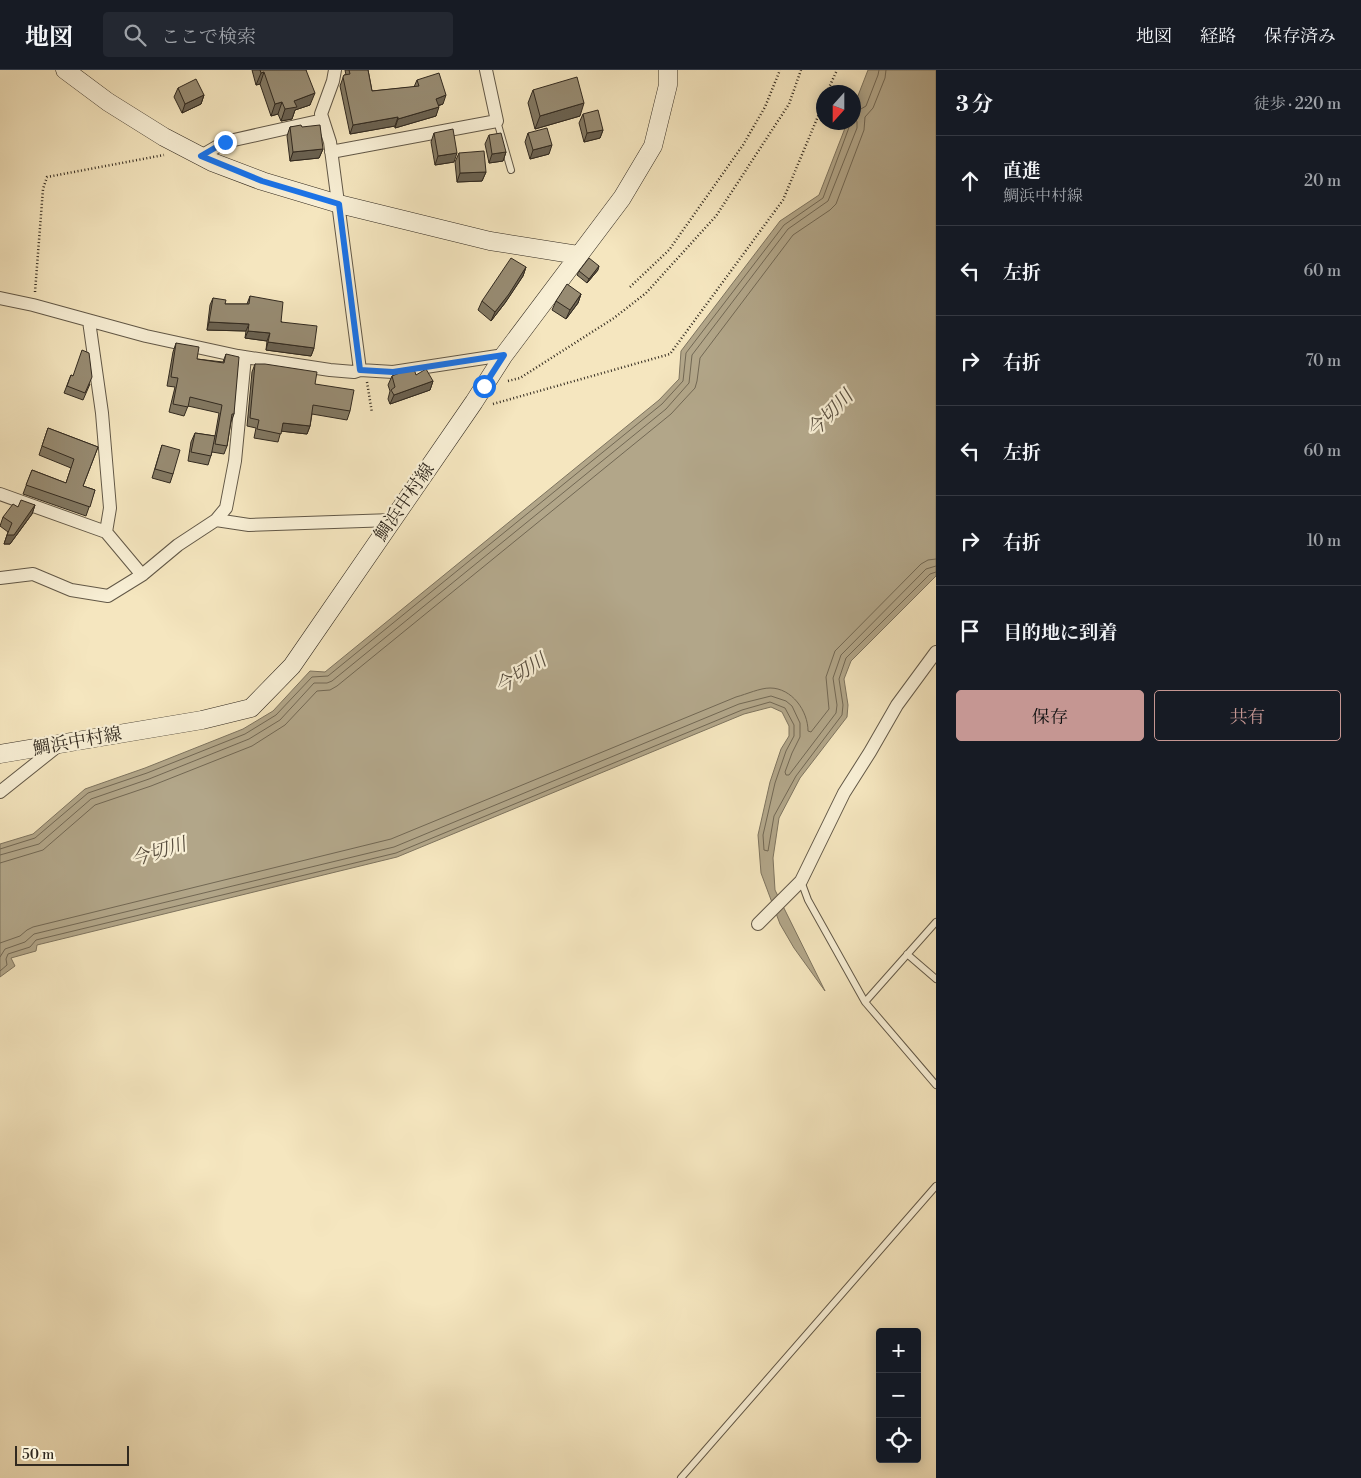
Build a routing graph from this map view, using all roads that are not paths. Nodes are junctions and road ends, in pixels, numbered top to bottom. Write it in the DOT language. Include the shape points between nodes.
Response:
graph roads {
  1 [pos="64,70"];
  2 [pos="335,70"];
  3 [pos="486,70"];
  4 [pos="668,70"];
  5 [pos="323,120"];
  6 [pos="497,121"];
  7 [pos="331,152"];
  8 [pos="195,153"];
  9 [pos="511,170"];
  10 [pos="339,204"];
  11 [pos="578,254"];
  12 [pos="0,298"];
  13 [pos="90,321"];
  14 [pos="504,355"];
  15 [pos="245,358"];
  16 [pos="363,370"];
  17 [pos="0,494"];
  18 [pos="216,520"];
  19 [pos="392,520"];
  20 [pos="106,532"];
  21 [pos="142,574"];
  22 [pos="0,578"];
  23 [pos="936,652"];
  24 [pos="59,745"];
  25 [pos="0,754"];
  26 [pos="0,792"];
  27 [pos="801,881"];
  28 [pos="936,922"];
  29 [pos="758,924"];
  30 [pos="907,954"];
  31 [pos="936,979"];
  32 [pos="865,1002"];
  33 [pos="936,1085"];
  34 [pos="936,1186"];
  35 [pos="681,1478"];
  1 -- 8 [label="main road" via="108,102"];
  2 -- 5 [label="street" via="321,114"];
  3 -- 6 [label="street"];
  4 -- 11 [label="main road, 鯛浜中村線" via="668,85 653,146 622,198"];
  5 -- 7 [label="street"];
  5 -- 8 [label="street" via="225,142"];
  6 -- 7 [label="street"];
  6 -- 9 [label="lane"];
  7 -- 10 [label="street"];
  8 -- 10 [label="main road" via="262,181"];
  10 -- 11 [label="main road" via="490,241"];
  10 -- 16 [label="street"];
  11 -- 14 [label="main road, 鯛浜中村線"];
  12 -- 13 [label="street"];
  13 -- 15 [label="street"];
  13 -- 20 [label="street" via="110,508"];
  14 -- 16 [label="street" via="393,372"];
  14 -- 19 [label="main road, 鯛浜中村線"];
  15 -- 16 [label="street" via="330,370"];
  15 -- 18 [label="street" via="235,461 226,508"];
  17 -- 20 [label="street"];
  18 -- 19 [label="street" via="249,525"];
  18 -- 21 [label="street"];
  19 -- 24 [label="main road, 鯛浜中村線" via="292,666 251,708 202,720"];
  20 -- 21 [label="street"];
  21 -- 22 [label="street" via="108,596 71,590 33,574"];
  23 -- 27 [label="street" via="897,705 844,793"];
  24 -- 25 [label="main road, 鯛浜中村線"];
  24 -- 26 [label="street"];
  27 -- 29 [label="street"];
  27 -- 32 [label="lane" via="808,900"];
  28 -- 30 [label="lane"];
  30 -- 31 [label="lane"];
  30 -- 32 [label="lane"];
  32 -- 33 [label="lane"];
  34 -- 35 [label="lane"];
}
